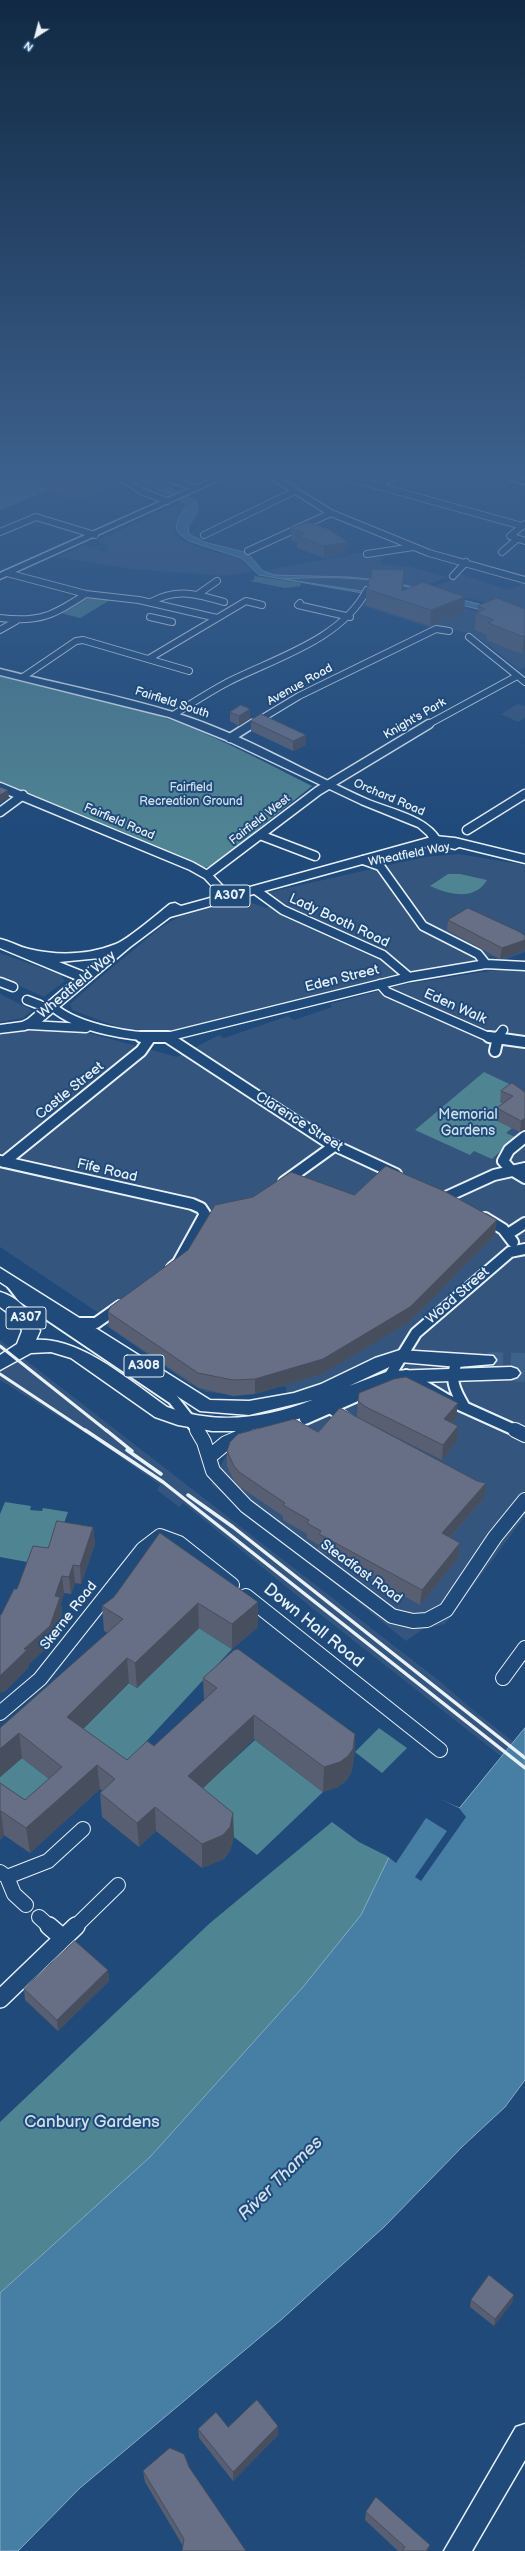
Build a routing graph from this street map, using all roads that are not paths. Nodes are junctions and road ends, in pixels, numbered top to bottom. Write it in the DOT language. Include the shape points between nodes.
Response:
graph roads {
  1 [pos="83,596"];
  2 [pos="103,596"];
  3 [pos="162,596"];
  4 [pos="201,596"];
  5 [pos="255,596"];
  6 [pos="364,596"];
  7 [pos="246,601"];
  8 [pos="151,602"];
  9 [pos="224,602"];
  10 [pos="300,603"];
  11 [pos="262,605"];
  12 [pos="177,609"];
  13 [pos="350,616"];
  14 [pos="150,617"];
  15 [pos="0,618"];
  16 [pos="217,618"];
  17 [pos="161,619"];
  18 [pos="16,622"];
  19 [pos="172,622"];
  20 [pos="0,630"];
  21 [pos="449,631"];
  22 [pos="469,637"];
  23 [pos="168,640"];
  24 [pos="176,642"];
  25 [pos="150,658"];
  26 [pos="189,671"];
  27 [pos="0,672"];
  28 [pos="517,676"];
  29 [pos="23,677"];
  30 [pos="525,682"];
  31 [pos="174,715"];
  32 [pos="230,738"];
  33 [pos="327,785"];
  34 [pos="0,787"];
  35 [pos="525,794"];
  36 [pos="23,795"];
  37 [pos="0,812"];
  38 [pos="467,830"];
  39 [pos="260,835"];
  40 [pos="435,840"];
  41 [pos="454,846"];
  42 [pos="473,846"];
  43 [pos="315,856"];
  44 [pos="525,859"];
  45 [pos="375,862"];
  46 [pos="207,876"];
  47 [pos="294,879"];
  48 [pos="222,891"];
  49 [pos="257,891"];
  50 [pos="166,914"];
  51 [pos="0,943"];
  52 [pos="125,944"];
  53 [pos="26,953"];
  54 [pos="525,956"];
  55 [pos="486,964"];
  56 [pos="521,965"];
  57 [pos="409,977"];
  58 [pos="86,978"];
  59 [pos="380,984"];
  60 [pos="27,1000"];
  61 [pos="46,1006"];
  62 [pos="29,1025"];
  63 [pos="0,1029"];
  64 [pos="102,1030"];
  65 [pos="503,1030"];
  66 [pos="150,1038"];
  67 [pos="167,1038"];
  68 [pos="496,1040"];
  69 [pos="525,1042"];
  70 [pos="495,1051"];
  71 [pos="525,1137"];
  72 [pos="334,1146"];
  73 [pos="2,1162"];
  74 [pos="525,1168"];
  75 [pos="510,1169"];
  76 [pos="525,1178"];
  77 [pos="410,1180"];
  78 [pos="272,1191"];
  79 [pos="462,1205"];
  80 [pos="217,1212"];
  81 [pos="475,1213"];
  82 [pos="205,1214"];
  83 [pos="525,1223"];
  84 [pos="525,1248"];
  85 [pos="164,1275"];
  86 [pos="4,1277"];
  87 [pos="0,1298"];
  88 [pos="132,1299"];
  89 [pos="76,1323"];
  90 [pos="24,1348"];
  91 [pos="400,1356"];
  92 [pos="487,1360"];
  93 [pos="0,1364"];
  94 [pos="455,1368"];
  95 [pos="511,1374"];
  96 [pos="392,1377"];
  97 [pos="327,1405"];
  98 [pos="464,1406"];
  99 [pos="299,1410"];
  100 [pos="192,1422"];
  101 [pos="360,1427"];
  102 [pos="525,1435"];
  103 [pos="209,1457"];
  104 [pos="524,1503"];
  105 [pos="160,1536"];
  106 [pos="525,1648"];
  107 [pos="504,1678"];
  108 [pos="0,1713"];
  109 [pos="440,1750"];
  110 [pos="83,1829"];
  111 [pos="4,1874"];
  112 [pos="118,1885"];
  113 [pos="26,1905"];
  114 [pos="39,1917"];
  115 [pos="63,1938"];
  116 [pos="0,2000"];
  117 [pos="525,2436"];
  118 [pos="457,2551"];
  1 -- 18 [label="street" via="56,614"];
  2 -- 8 [label="street"];
  3 -- 8 [label="street"];
  4 -- 9 [label="street"];
  5 -- 7 [label="street"];
  6 -- 13 [label="street" via="359,608"];
  7 -- 11 [label="street"];
  7 -- 16 [label="street"];
  8 -- 12 [label="street"];
  10 -- 13 [label="street" via="298,605"];
  12 -- 16 [label="street"];
  12 -- 17 [label="street"];
  13 -- 31 [label="street" via="295,650 226,682"];
  14 -- 17 [label="street"];
  15 -- 18 [label="street"];
  16 -- 24 [label="street"];
  17 -- 19 [label="street"];
  18 -- 20 [label="street"];
  21 -- 32 [label="street, Avenue Road" via="436,629 322,684"];
  22 -- 28 [label="street"];
  23 -- 24 [label="street"];
  24 -- 25 [label="street"];
  25 -- 26 [label="street"];
  25 -- 29 [label="street" via="88,641 76,641"];
  27 -- 29 [label="street, Fairfield South"];
  28 -- 30 [label="street"];
  28 -- 33 [label="street, Knight's Park" via="442,716"];
  29 -- 31 [label="street, Fairfield South"];
  31 -- 32 [label="street, Fairfield South"];
  32 -- 33 [label="street, Fairfield South"];
  33 -- 39 [label="street, Fairfield West"];
  33 -- 40 [label="street, Orchard Road" via="422,825 432,833"];
  34 -- 36 [label="street, Fairfield Road"];
  35 -- 38 [label="street"];
  36 -- 37 [label="street"];
  36 -- 46 [label="street, Fairfield Road" via="167,855"];
  39 -- 43 [label="street"];
  39 -- 46 [label="street, Fairfield West"];
  40 -- 41 [label="street"];
  40 -- 42 [label="main road, Wheatfield Way / A307"];
  40 -- 45 [label="main road, Wheatfield Way / A307"];
  41 -- 42 [label="main road, Wheatfield Way / A307"];
  41 -- 45 [label="main road, Wheatfield Way / A307"];
  42 -- 44 [label="main road, Wheatfield Way / A307"];
  45 -- 47 [label="main road, Wheatfield Way / A307" via="346,866"];
  45 -- 55 [label="street" via="423,926 478,954"];
  46 -- 48 [label="street, Fairfield Road"];
  47 -- 48 [label="main road, Wheatfield Way / A307"];
  47 -- 49 [label="main road, Wheatfield Way / A307"];
  48 -- 50 [label="main road, Wheatfield Way / A307" via="183,902"];
  49 -- 50 [label="main road, Wheatfield Way / A307" via="209,901"];
  49 -- 57 [label="street, Lady Booth Road" via="270,903 383,955"];
  50 -- 52 [label="main road, Wheatfield Way / A307"];
  51 -- 53 [label="main road, A307"];
  52 -- 53 [label="main road, Wheatfield Way / A307" via="86,957 58,959"];
  52 -- 58 [label="main road, Wheatfield Way / A307"];
  53 -- 58 [label="main road, A307"];
  54 -- 56 [label="street"];
  55 -- 56 [label="street, Eden Street"];
  55 -- 57 [label="street, Eden Street"];
  57 -- 59 [label="street, Eden Street"];
  58 -- 61 [label="main road, Wheatfield Way / A307"];
  59 -- 67 [label="street, Eden Street"];
  59 -- 68 [label="street, Eden Walk" via="387,992 468,1030"];
  60 -- 61 [label="street"];
  61 -- 62 [label="main road, Wheatfield Way / A307"];
  61 -- 64 [label="street"];
  62 -- 63 [label="main road, A307"];
  62 -- 64 [label="street"];
  64 -- 66 [label="street"];
  65 -- 68 [label="street"];
  66 -- 67 [label="street"];
  66 -- 73 [label="street, Castle Street" via="141,1052"];
  67 -- 72 [label="street, Clarence Street"];
  68 -- 69 [label="street, Eden Walk" via="514,1038"];
  68 -- 70 [label="street"];
  71 -- 75 [label="street" via="504,1155 503,1161"];
  72 -- 77 [label="street, Clarence Street"];
  72 -- 78 [label="street"];
  73 -- 82 [label="street, Fife Road" via="192,1204 202,1208"];
  74 -- 75 [label="street"];
  75 -- 76 [label="street"];
  75 -- 79 [label="street" via="443,1194"];
  80 -- 82 [label="street"];
  81 -- 83 [label="street" via="510,1238"];
  82 -- 85 [label="street" via="178,1263"];
  84 -- 91 [label="street, Wood Street" via="510,1252 431,1319 416,1333"];
  86 -- 89 [label="main road, A308"];
  86 -- 100 [label="street" via="22,1297 173,1400"];
  87 -- 90 [label="main road, A307" via="26,1318 30,1326 29,1340"];
  88 -- 89 [label="street" via="96,1323"];
  89 -- 99 [label="main road, A308" via="206,1406"];
  90 -- 93 [label="main road, A307"];
  90 -- 100 [label="main road, A308" via="43,1345 63,1348 77,1354 161,1412"];
  91 -- 94 [label="main road, A308"];
  91 -- 96 [label="street, Wood Street"];
  91 -- 99 [label="main road, A308" via="381,1362 327,1389"];
  92 -- 94 [label="main road, A308"];
  94 -- 95 [label="main road, A308"];
  94 -- 96 [label="main road, A308"];
  94 -- 98 [label="street" via="456,1392"];
  96 -- 97 [label="main road, A308"];
  96 -- 98 [label="street"];
  97 -- 99 [label="main road, A308"];
  97 -- 101 [label="street"];
  98 -- 102 [label="street"];
  99 -- 100 [label="main road, A308" via="271,1421 239,1426"];
  99 -- 103 [label="street" via="226,1443"];
  100 -- 103 [label="street"];
  103 -- 104 [label="street, Steadfast Road" via="213,1471 246,1506 392,1616 413,1621 427,1620 446,1610 495,1537"];
  105 -- 108 [label="street, Skerne Road" via="143,1549 40,1679"];
  105 -- 109 [label="street, Down Hall Road" via="179,1543 194,1554"];
  106 -- 107 [label="street"];
  110 -- 111 [label="street" via="48,1861"];
  111 -- 113 [label="street" via="14,1894"];
  112 -- 115 [label="street"];
  114 -- 115 [label="street"];
  115 -- 116 [label="street"];
  117 -- 118 [label="street"];
}
